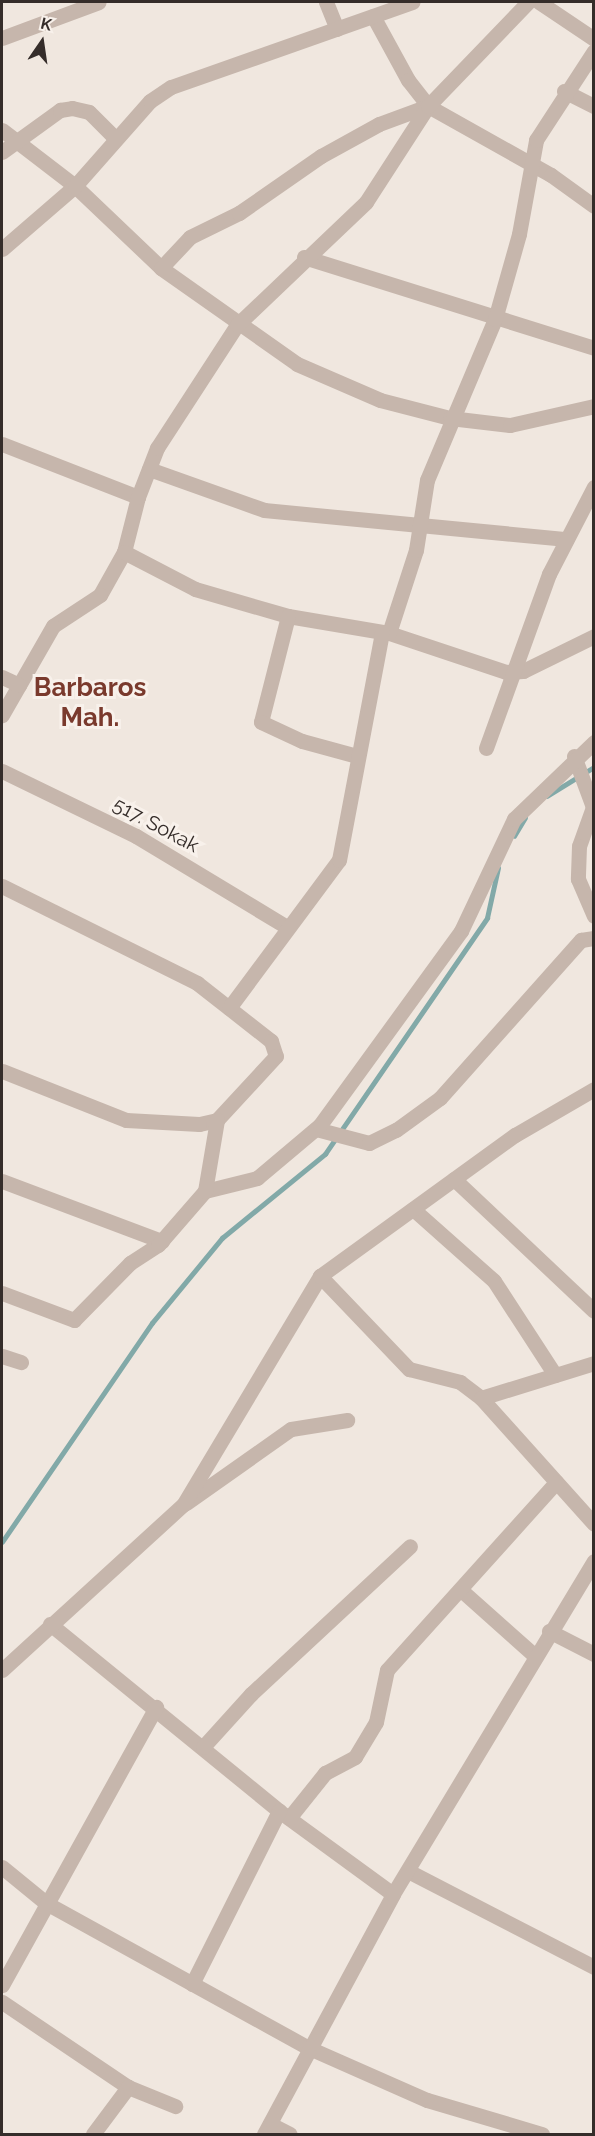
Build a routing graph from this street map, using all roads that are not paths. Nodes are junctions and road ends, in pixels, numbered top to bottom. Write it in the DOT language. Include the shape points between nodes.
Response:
graph roads {
  1 [pos="99,2"];
  2 [pos="326,2"];
  3 [pos="412,2"];
  4 [pos="528,2"];
  5 [pos="539,2"];
  6 [pos="373,16"];
  7 [pos="337,29"];
  8 [pos="2,38"];
  9 [pos="594,39"];
  10 [pos="594,51"];
  11 [pos="564,92"];
  12 [pos="428,106"];
  13 [pos="594,106"];
  14 [pos="2,130"];
  15 [pos="116,139"];
  16 [pos="17,142"];
  17 [pos="2,152"];
  18 [pos="531,168"];
  19 [pos="75,186"];
  20 [pos="594,206"];
  21 [pos="2,249"];
  22 [pos="304,257"];
  23 [pos="161,268"];
  24 [pos="495,320"];
  25 [pos="237,325"];
  26 [pos="594,348"];
  27 [pos="594,406"];
  28 [pos="450,418"];
  29 [pos="2,444"];
  30 [pos="149,469"];
  31 [pos="594,487"];
  32 [pos="138,497"];
  33 [pos="420,524"];
  34 [pos="567,538"];
  35 [pos="124,552"];
  36 [pos="288,616"];
  37 [pos="386,633"];
  38 [pos="594,636"];
  39 [pos="516,672"];
  40 [pos="2,677"];
  41 [pos="19,685"];
  42 [pos="2,715"];
  43 [pos="594,742"];
  44 [pos="486,748"];
  45 [pos="357,756"];
  46 [pos="576,760"];
  47 [pos="2,771"];
  48 [pos="2,886"];
  49 [pos="594,916"];
  50 [pos="285,926"];
  51 [pos="594,938"];
  52 [pos="229,1008"];
  53 [pos="2,1071"];
  54 [pos="594,1089"];
  55 [pos="217,1120"];
  56 [pos="316,1129"];
  57 [pos="454,1179"];
  58 [pos="2,1181"];
  59 [pos="205,1191"];
  60 [pos="412,1209"];
  61 [pos="162,1241"];
  62 [pos="320,1276"];
  63 [pos="2,1293"];
  64 [pos="594,1311"];
  65 [pos="2,1356"];
  66 [pos="21,1362"];
  67 [pos="594,1362"];
  68 [pos="555,1375"];
  69 [pos="481,1398"];
  70 [pos="347,1420"];
  71 [pos="556,1482"];
  72 [pos="183,1505"];
  73 [pos="594,1524"];
  74 [pos="410,1546"];
  75 [pos="594,1561"];
  76 [pos="461,1590"];
  77 [pos="50,1624"];
  78 [pos="549,1632"];
  79 [pos="594,1654"];
  80 [pos="535,1656"];
  81 [pos="2,1671"];
  82 [pos="156,1707"];
  83 [pos="203,1747"];
  84 [pos="284,1814"];
  85 [pos="2,1867"];
  86 [pos="408,1871"];
  87 [pos="393,1894"];
  88 [pos="46,1902"];
  89 [pos="594,1967"];
  90 [pos="192,1984"];
  91 [pos="2,1985"];
  92 [pos="2,2002"];
  93 [pos="309,2048"];
  94 [pos="128,2086"];
  95 [pos="175,2106"];
  96 [pos="267,2129"];
  97 [pos="93,2134"];
  98 [pos="290,2134"];
  99 [pos="542,2134"];
  1 -- 8 [label="street"];
  2 -- 7 [label="street"];
  3 -- 6 [label="street"];
  4 -- 12 [label="street"];
  5 -- 9 [label="street"];
  6 -- 7 [label="street"];
  6 -- 12 [label="street" via="408,80"];
  7 -- 15 [label="street" via="171,87 150,101"];
  10 -- 11 [label="street"];
  11 -- 13 [label="street"];
  11 -- 18 [label="street" via="536,140"];
  12 -- 18 [label="street"];
  12 -- 22 [label="street" via="366,202"];
  12 -- 23 [label="street" via="379,123 311,162 239,213 190,237"];
  14 -- 16 [label="street"];
  15 -- 16 [label="street" via="89,112 72,108 60,110"];
  15 -- 19 [label="street"];
  16 -- 17 [label="street"];
  16 -- 19 [label="street"];
  18 -- 20 [label="street" via="550,175"];
  18 -- 24 [label="street"];
  19 -- 21 [label="street"];
  19 -- 23 [label="street"];
  22 -- 24 [label="street"];
  22 -- 25 [label="street"];
  23 -- 25 [label="street"];
  24 -- 26 [label="street"];
  24 -- 28 [label="street"];
  25 -- 28 [label="street" via="318,373 380,400"];
  25 -- 30 [label="street"];
  27 -- 28 [label="street" via="510,425"];
  28 -- 33 [label="street" via="427,480"];
  29 -- 32 [label="street"];
  30 -- 32 [label="street"];
  30 -- 33 [label="street" via="264,510"];
  31 -- 34 [label="street"];
  32 -- 35 [label="street"];
  33 -- 34 [label="street"];
  33 -- 37 [label="street"];
  34 -- 39 [label="street"];
  35 -- 36 [label="street" via="195,589"];
  35 -- 41 [label="street" via="100,595 53,626"];
  36 -- 37 [label="street"];
  36 -- 45 [label="street" via="261,722 302,741"];
  37 -- 39 [label="street"];
  37 -- 45 [label="street"];
  38 -- 39 [label="street"];
  39 -- 44 [label="street"];
  40 -- 41 [label="street"];
  41 -- 42 [label="street"];
  43 -- 46 [label="street"];
  45 -- 50 [label="street" via="339,860"];
  46 -- 49 [label="street" via="589,788 592,807 579,846 578,879"];
  46 -- 56 [label="street" via="514,819 461,932"];
  47 -- 50 [label="street, 517. Sokak" via="136,836"];
  48 -- 52 [label="street" via="197,983"];
  50 -- 52 [label="street"];
  51 -- 56 [label="street" via="581,940 440,1098 369,1143 345,1141"];
  52 -- 55 [label="street" via="271,1041 276,1056"];
  53 -- 55 [label="street" via="126,1120"];
  54 -- 57 [label="street"];
  55 -- 59 [label="street"];
  56 -- 59 [label="street" via="257,1178"];
  57 -- 60 [label="street"];
  57 -- 64 [label="street"];
  58 -- 61 [label="street"];
  59 -- 61 [label="street"];
  60 -- 62 [label="street"];
  60 -- 68 [label="street" via="494,1281"];
  61 -- 63 [label="street" via="130,1263 74,1320"];
  62 -- 69 [label="street" via="409,1369 460,1382"];
  62 -- 72 [label="street"];
  65 -- 66 [label="street"];
  67 -- 68 [label="street"];
  68 -- 69 [label="street"];
  69 -- 71 [label="street"];
  70 -- 72 [label="street" via="291,1429"];
  71 -- 73 [label="street"];
  71 -- 76 [label="street"];
  72 -- 77 [label="street"];
  74 -- 83 [label="street" via="251,1694"];
  75 -- 78 [label="street"];
  76 -- 80 [label="street"];
  76 -- 84 [label="street" via="387,1670 376,1722 355,1756 326,1773"];
  77 -- 81 [label="street"];
  77 -- 82 [label="street"];
  78 -- 79 [label="street"];
  78 -- 80 [label="street"];
  80 -- 86 [label="street"];
  82 -- 83 [label="street"];
  82 -- 88 [label="street"];
  83 -- 84 [label="street"];
  84 -- 87 [label="street"];
  84 -- 90 [label="street"];
  85 -- 88 [label="street"];
  86 -- 87 [label="street"];
  86 -- 89 [label="street"];
  87 -- 93 [label="street"];
  88 -- 90 [label="street"];
  88 -- 91 [label="street"];
  90 -- 93 [label="street"];
  92 -- 94 [label="street"];
  93 -- 96 [label="street"];
  93 -- 99 [label="street" via="427,2100"];
  94 -- 95 [label="street"];
  94 -- 97 [label="street"];
  96 -- 98 [label="street"];
}
